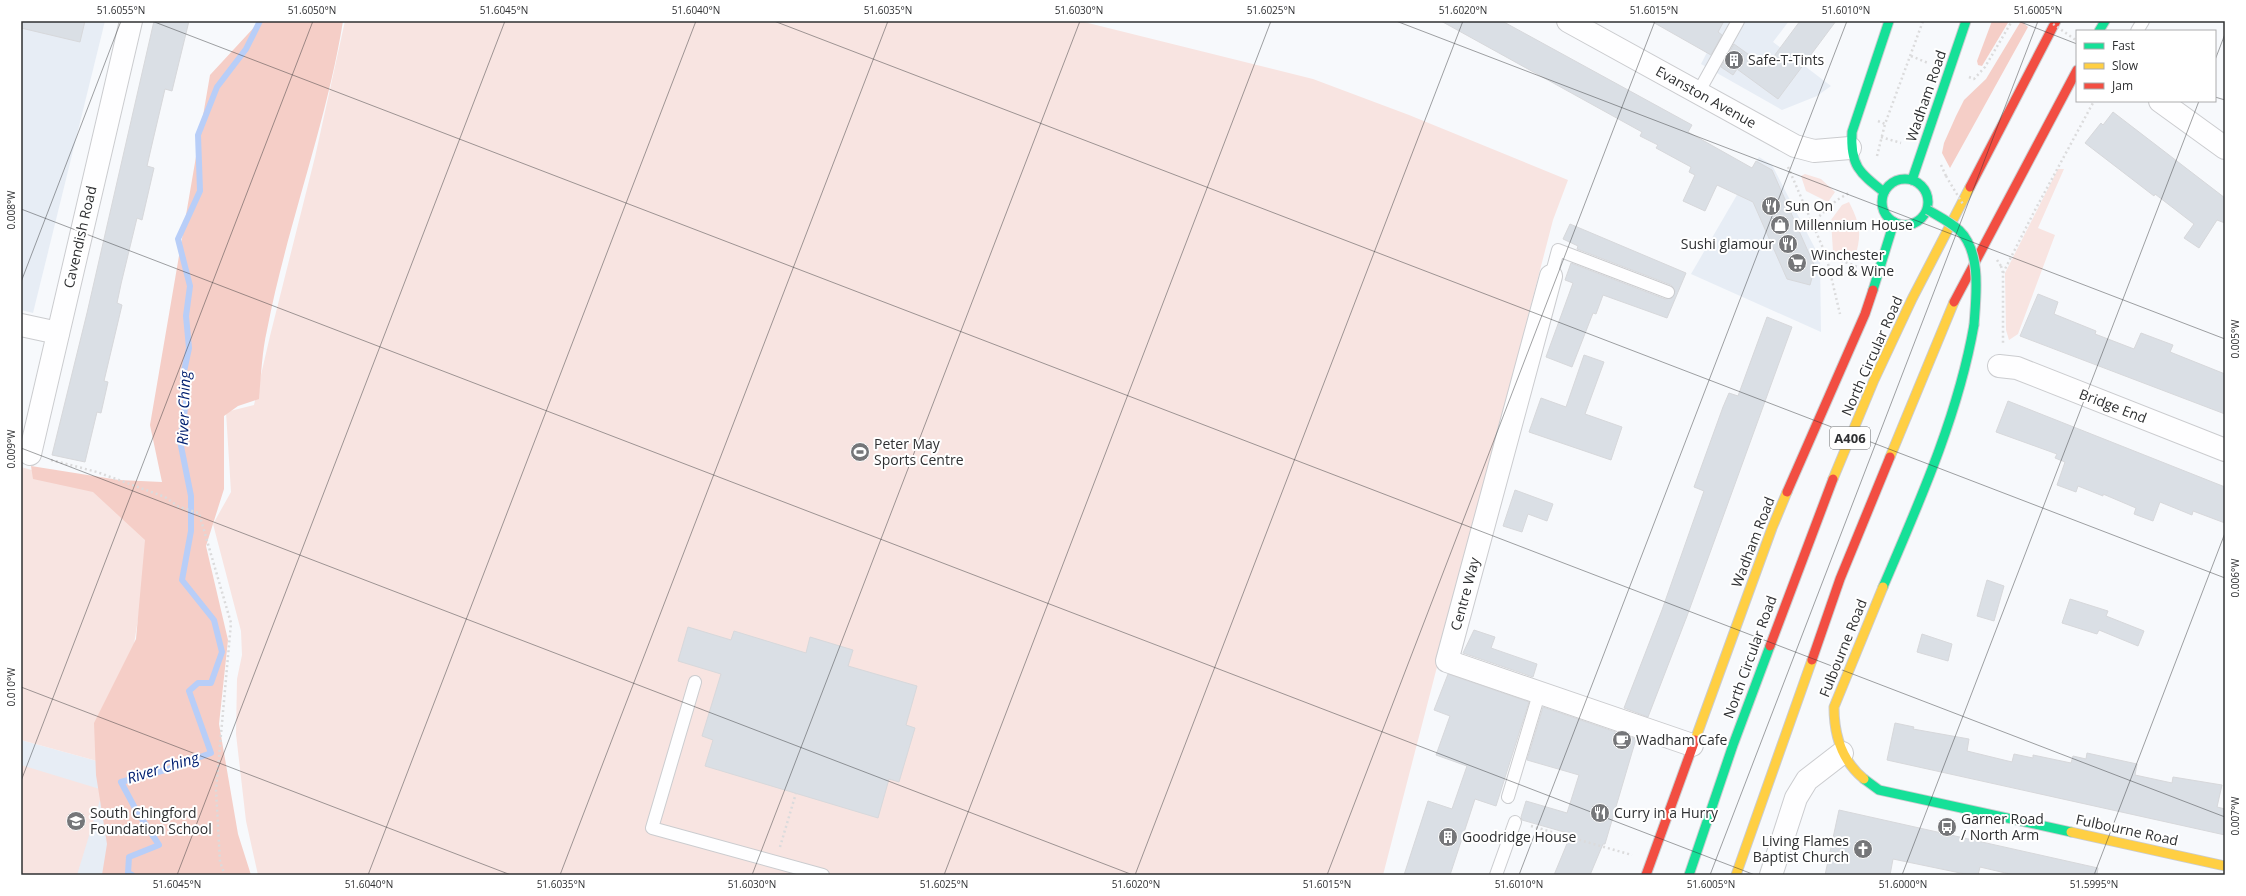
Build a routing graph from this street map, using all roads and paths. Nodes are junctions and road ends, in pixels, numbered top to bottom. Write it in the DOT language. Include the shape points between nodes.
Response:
graph roads {
  1 [pos="130,21"];
  2 [pos="1568,21"];
  3 [pos="1738,21"];
  4 [pos="1889,21"];
  5 [pos="1923,21"];
  6 [pos="1966,21"];
  7 [pos="2012,21"];
  8 [pos="2049,21"];
  9 [pos="2056,21"];
  10 [pos="2105,21"];
  11 [pos="2143,21"];
  12 [pos="2100,30"];
  13 [pos="2138,30"];
  14 [pos="2076,40"];
  15 [pos="1911,56"];
  16 [pos="1917,59"];
  17 [pos="2076,72"];
  18 [pos="1964,76"];
  19 [pos="1698,93"];
  20 [pos="2093,102"];
  21 [pos="2161,102"];
  22 [pos="1880,122"];
  23 [pos="1885,124"];
  24 [pos="1775,136"];
  25 [pos="1881,137"];
  26 [pos="1902,144"];
  27 [pos="1850,148"];
  28 [pos="2225,148"];
  29 [pos="1876,161"];
  30 [pos="1912,180"];
  31 [pos="1884,192"];
  32 [pos="1849,193"];
  33 [pos="1927,210"];
  34 [pos="1894,222"];
  35 [pos="1812,223"];
  36 [pos="1826,255"];
  37 [pos="2000,266"];
  38 [pos="1863,270"];
  39 [pos="2003,273"];
  40 [pos="1551,276"];
  41 [pos="1668,292"];
  42 [pos="1840,316"];
  43 [pos="21,325"];
  44 [pos="58,332"];
  45 [pos="1999,366"];
  46 [pos="2225,450"];
  47 [pos="30,454"];
  48 [pos="694,682"];
  49 [pos="1539,694"];
  50 [pos="1692,745"];
  51 [pos="1842,753"];
  52 [pos="796,793"];
  53 [pos="1508,797"];
  54 [pos="1515,822"];
  55 [pos="776,861"];
  56 [pos="1652,861"];
  57 [pos="2225,866"];
  58 [pos="225,875"];
  59 [pos="823,875"];
  60 [pos="1496,875"];
  61 [pos="1646,875"];
  62 [pos="1689,875"];
  63 [pos="1736,875"];
  64 [pos="1771,875"];
  1 -- 44 [label="street, Cavendish Road"];
  2 -- 19 [label="street, Evanston Avenue"];
  3 -- 19 [label="lane"];
  4 -- 27 [label="main road" via="1852,132"];
  5 -- 15 [label="path"];
  6 -- 30 [label="main road, Wadham Road"];
  7 -- 18 [label="path" via="1985,67 1974,80"];
  8 -- 14 [label="path, bridge"];
  9 -- 62 [label="main road, North Circular Road / A406" via="1912,299 1874,380 1809,539 1733,745"];
  10 -- 12 [label="main road"];
  11 -- 13 [label="lane"];
  15 -- 16 [label="path"];
  15 -- 23 [label="path"];
  17 -- 63 [label="main road, A406" via="1953,304 1840,579"];
  19 -- 24 [label="street, Evanston Avenue"];
  20 -- 39 [label="path"];
  21 -- 28 [label="street"];
  22 -- 23 [label="path"];
  23 -- 25 [label="path"];
  24 -- 27 [label="street, Evanston Avenue" via="1795,146 1814,151"];
  24 -- 35 [label="path"];
  25 -- 26 [label="path"];
  25 -- 29 [label="path"];
  27 -- 31 [label="main road" via="1851,158 1856,166"];
  30 -- 31 [label="main road" via="1892,182"];
  30 -- 33 [label="main road" via="1925,192"];
  31 -- 34 [label="main road" via="1884,212"];
  32 -- 35 [label="path" via="1836,200"];
  33 -- 34 [label="main road" via="1913,223"];
  33 -- 51 [label="main road, Fulbourne Road, bridge" via="1960,231 1966,240 1973,258 1975,273 1974,325 1968,359 1945,432 1834,707 1834,724"];
  34 -- 50 [label="main road, Wadham Road" via="1865,314 1772,528"];
  35 -- 36 [label="path"];
  36 -- 38 [label="path"];
  36 -- 42 [label="path"];
  37 -- 39 [label="path"];
  39 -- 45 [label="path" via="2005,338"];
  40 -- 41 [label="lane" via="1558,250"];
  40 -- 49 [label="street, Centre Way" via="1447,661"];
  43 -- 44 [label="street"];
  44 -- 47 [label="street, Cavendish Road"];
  45 -- 46 [label="street, Bridge End" via="2017,368"];
  47 -- 58 [label="path" via="104,475 166,497 179,507 199,513 230,623 216,790 220,862"];
  48 -- 55 [label="lane" via="652,828"];
  49 -- 50 [label="street, Centre Way"];
  49 -- 53 [label="lane"];
  50 -- 56 [label="main road, Wadham Road"];
  51 -- 57 [label="main road, Fulbourne Road" via="1856,773 1879,790"];
  51 -- 64 [label="street" via="1807,780 1796,798"];
  52 -- 55 [label="path"];
  54 -- 56 [label="path"];
  54 -- 60 [label="lane"];
  55 -- 59 [label="lane"];
  56 -- 61 [label="main road, Wadham Road"];
}
